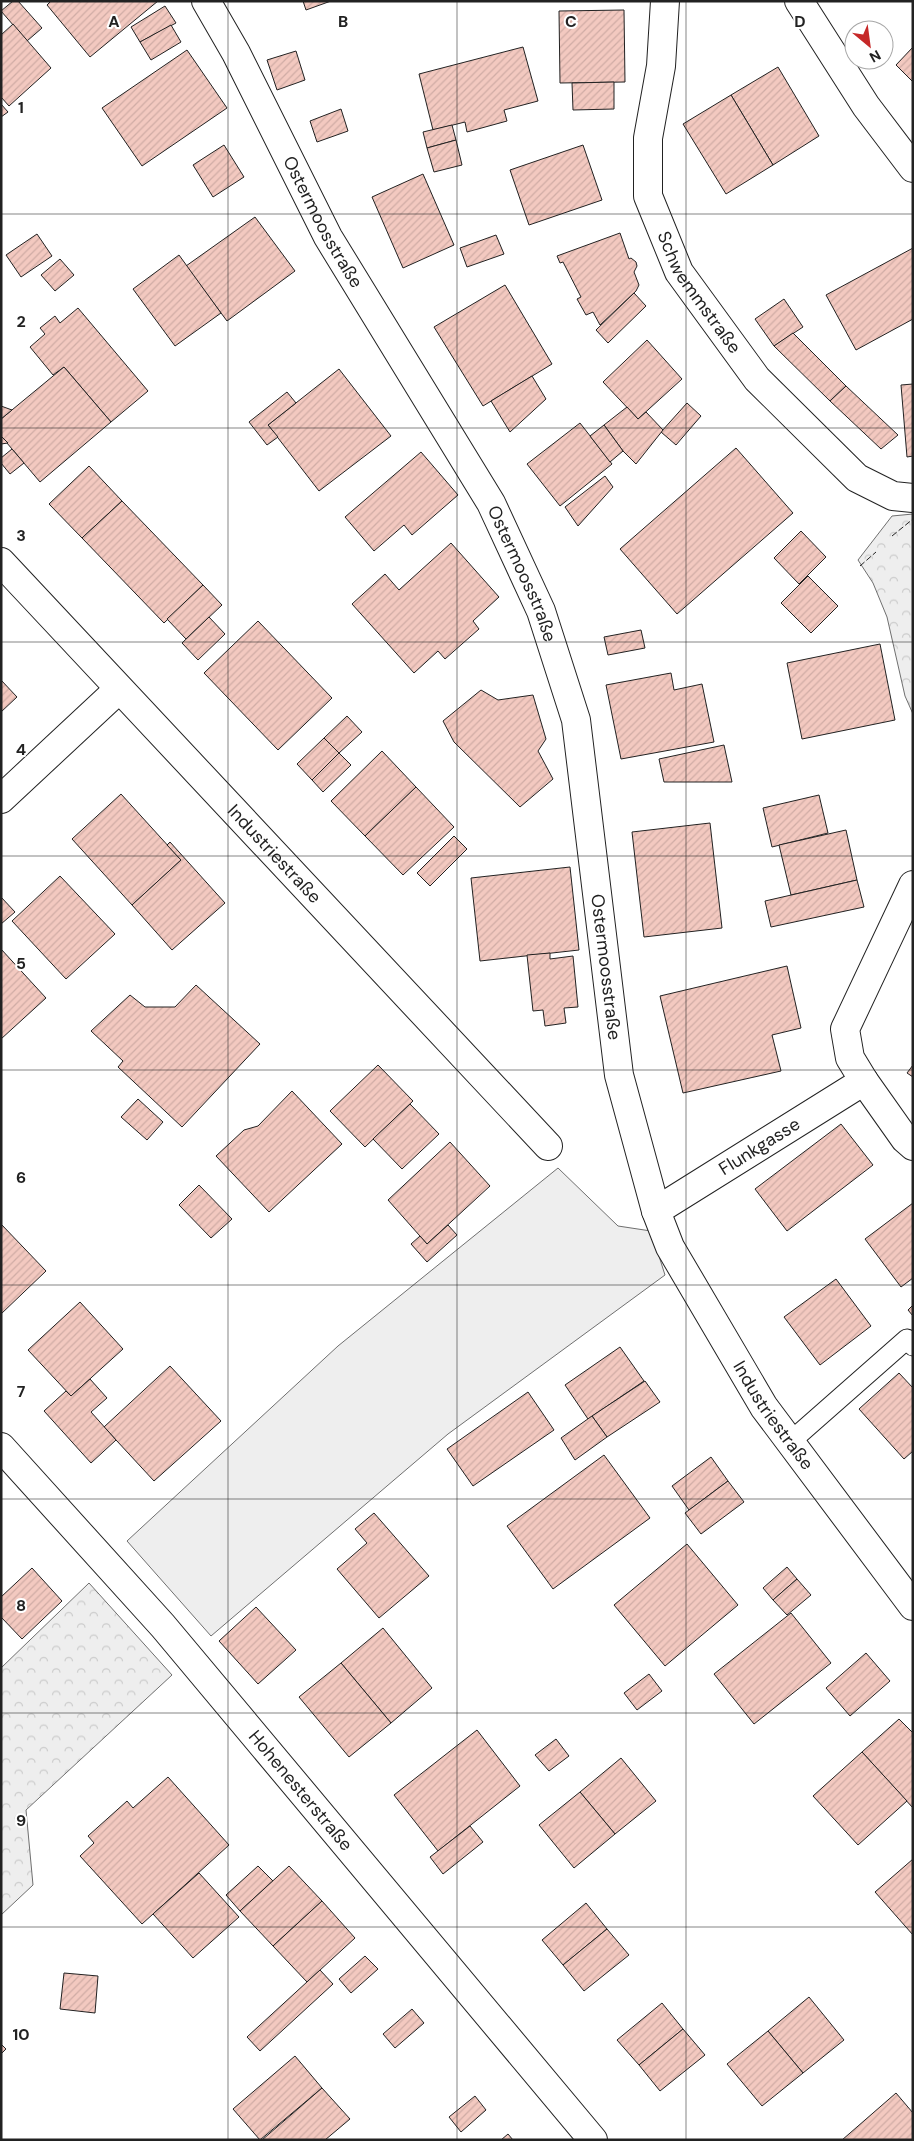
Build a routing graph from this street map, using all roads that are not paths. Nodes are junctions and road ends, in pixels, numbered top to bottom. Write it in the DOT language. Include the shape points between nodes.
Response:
graph roads {
  1 [pos="206,1"];
  2 [pos="665,1"];
  3 [pos="799,1"];
  4 [pos="913,168"];
  5 [pos="913,498"];
  6 [pos="1,562"];
  7 [pos="119,689"];
  8 [pos="1,799"];
  9 [pos="913,885"];
  10 [pos="864,1081"];
  11 [pos="548,1146"];
  12 [pos="913,1146"];
  13 [pos="656,1211"];
  14 [pos="913,1346"];
  15 [pos="790,1442"];
  16 [pos="1,1448"];
  17 [pos="913,1606"];
  18 [pos="593,2140"];
  1 -- 13 [label="street, Ostermoosstraße" via="236,53 328,237 491,503 540,610 576,720 619,1075"];
  2 -- 5 [label="street, Schwemmstraße" via="661,66 648,138 648,196 679,272 757,379 857,478 893,496"];
  3 -- 4 [label="street" via="866,106"];
  6 -- 7 [label="street, Industriestraße"];
  7 -- 8 [label="street"];
  7 -- 11 [label="street, Industriestraße"];
  9 -- 10 [label="street" via="845,1029 850,1058"];
  10 -- 12 [label="street"];
  10 -- 13 [label="street, Flunkgasse"];
  13 -- 15 [label="street, Industriestraße" via="670,1247 764,1407"];
  14 -- 15 [label="lane" via="907,1340"];
  15 -- 17 [label="street, Industriestraße"];
  16 -- 18 [label="street, Hohenesterstraße" via="163,1626"];
}
